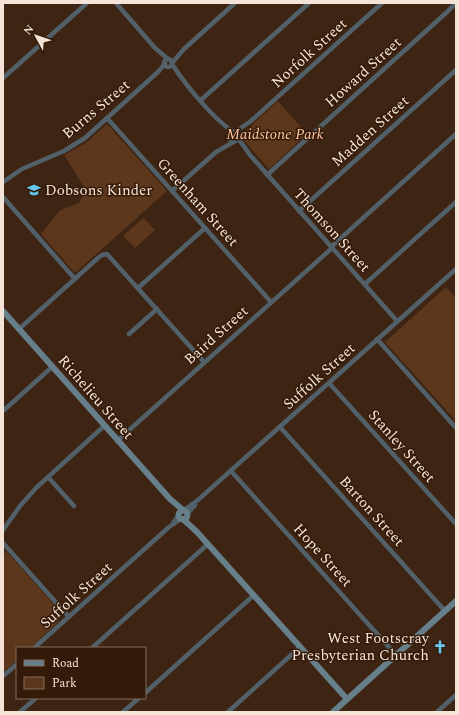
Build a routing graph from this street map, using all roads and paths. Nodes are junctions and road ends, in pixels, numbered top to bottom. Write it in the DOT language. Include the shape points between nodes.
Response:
graph roads {
  1 [pos="87,3"];
  2 [pos="116,3"];
  3 [pos="235,3"];
  4 [pos="309,3"];
  5 [pos="382,3"];
  6 [pos="456,3"];
  7 [pos="168,63"];
  8 [pos="456,70"];
  9 [pos="3,78"];
  10 [pos="201,100"];
  11 [pos="107,118"];
  12 [pos="456,134"];
  13 [pos="234,136"];
  14 [pos="267,175"];
  15 [pos="3,182"];
  16 [pos="172,191"];
  17 [pos="3,197"];
  18 [pos="456,202"];
  19 [pos="299,211"];
  20 [pos="205,228"];
  21 [pos="332,247"];
  22 [pos="456,269"];
  23 [pos="75,279"];
  24 [pos="365,284"];
  25 [pos="138,288"];
  26 [pos="271,302"];
  27 [pos="157,310"];
  28 [pos="3,311"];
  29 [pos="397,321"];
  30 [pos="19,329"];
  31 [pos="129,334"];
  32 [pos="378,339"];
  33 [pos="204,362"];
  34 [pos="52,367"];
  35 [pos="329,383"];
  36 [pos="3,411"];
  37 [pos="104,426"];
  38 [pos="280,427"];
  39 [pos="456,428"];
  40 [pos="117,441"];
  41 [pos="231,471"];
  42 [pos="48,477"];
  43 [pos="74,506"];
  44 [pos="183,515"];
  45 [pos="456,524"];
  46 [pos="3,530"];
  47 [pos="3,543"];
  48 [pos="208,544"];
  49 [pos="254,595"];
  50 [pos="456,602"];
  51 [pos="445,611"];
  52 [pos="69,617"];
  53 [pos="35,647"];
  54 [pos="93,647"];
  55 [pos="300,647"];
  56 [pos="396,655"];
  57 [pos="16,665"];
  58 [pos="3,676"];
  59 [pos="146,692"];
  60 [pos="456,695"];
  61 [pos="35,699"];
  62 [pos="138,699"];
  63 [pos="347,699"];
  64 [pos="20,712"];
  65 [pos="124,712"];
  66 [pos="228,712"];
  67 [pos="332,712"];
  68 [pos="437,712"];
  1 -- 9 [label="street"];
  2 -- 7 [label="street, Thomson Street"];
  3 -- 7 [label="street, Burns Street"];
  4 -- 10 [label="street"];
  5 -- 13 [label="street, Norfolk Street"];
  6 -- 14 [label="street, Howard Street"];
  7 -- 10 [label="street, Thomson Street"];
  7 -- 11 [label="street, Burns Street"];
  8 -- 19 [label="street, Madden Street"];
  10 -- 13 [label="street, Thomson Street"];
  11 -- 15 [label="street, Burns Street" via="70,147 28,165"];
  11 -- 16 [label="street, Greenham Street"];
  12 -- 21 [label="street, Baird Street"];
  13 -- 14 [label="street, Thomson Street"];
  13 -- 16 [label="street, Norfolk Street"];
  14 -- 19 [label="street, Thomson Street"];
  16 -- 20 [label="street, Greenham Street"];
  17 -- 23 [label="street"];
  18 -- 24 [label="street"];
  19 -- 21 [label="street, Thomson Street"];
  20 -- 25 [label="street"];
  20 -- 26 [label="street, Greenham Street"];
  21 -- 24 [label="street, Thomson Street"];
  21 -- 26 [label="street, Baird Street"];
  22 -- 29 [label="street, Suffolk Street"];
  23 -- 25 [label="street" via="104,254 109,256"];
  23 -- 30 [label="street"];
  24 -- 29 [label="street, Thomson Street"];
  25 -- 27 [label="street"];
  26 -- 33 [label="street, Baird Street"];
  27 -- 31 [label="street"];
  27 -- 33 [label="street"];
  28 -- 30 [label="street, Richelieu Street"];
  29 -- 32 [label="street, Suffolk Street"];
  30 -- 34 [label="street, Richelieu Street"];
  32 -- 35 [label="street, Suffolk Street"];
  32 -- 39 [label="street"];
  33 -- 40 [label="street, Baird Street"];
  34 -- 36 [label="street"];
  34 -- 37 [label="street, Richelieu Street"];
  35 -- 38 [label="street, Suffolk Street"];
  35 -- 45 [label="street, Stanley Street"];
  37 -- 40 [label="street, Richelieu Street"];
  37 -- 42 [label="street"];
  38 -- 41 [label="street, Suffolk Street"];
  38 -- 51 [label="street, Barton Street"];
  40 -- 44 [label="street, Richelieu Street"];
  41 -- 44 [label="street, Suffolk Street"];
  41 -- 56 [label="street, Hope Street"];
  42 -- 43 [label="street"];
  42 -- 46 [label="street" via="27,498"];
  44 -- 48 [label="street, Richelieu Street"];
  44 -- 52 [label="street, Suffolk Street"];
  47 -- 52 [label="street"];
  48 -- 49 [label="street, Richelieu Street"];
  48 -- 54 [label="street"];
  49 -- 55 [label="street, Richelieu Street"];
  49 -- 59 [label="street"];
  50 -- 51 [label="street"];
  51 -- 56 [label="street"];
  52 -- 53 [label="street, Suffolk Street"];
  55 -- 63 [label="street, Richelieu Street"];
  55 -- 66 [label="street"];
  56 -- 63 [label="street"];
  57 -- 58 [label="street"];
  60 -- 68 [label="street"];
  61 -- 64 [label="street"];
  62 -- 65 [label="street"];
  63 -- 67 [label="street"];
}
